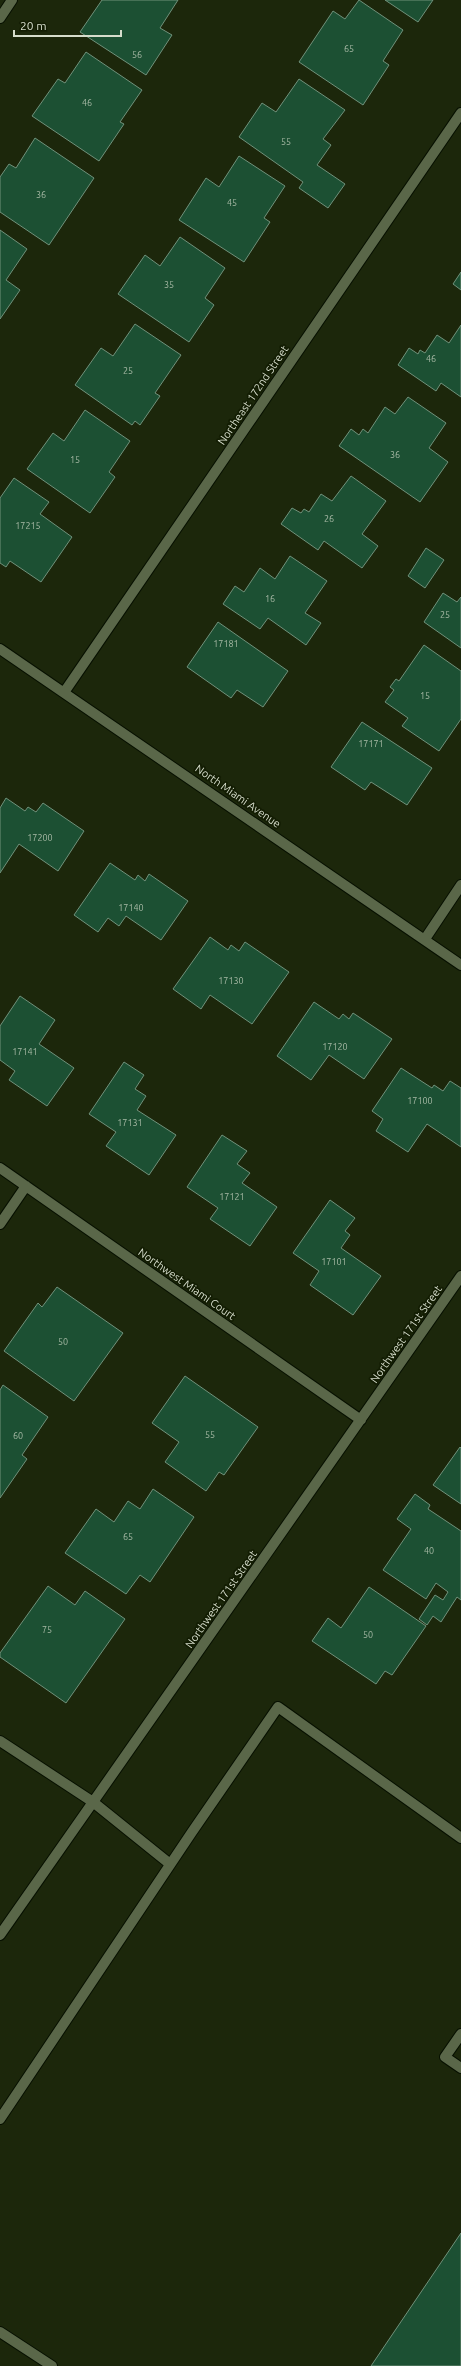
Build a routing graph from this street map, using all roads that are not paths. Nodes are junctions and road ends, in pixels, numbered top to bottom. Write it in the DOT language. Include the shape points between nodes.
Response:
graph roads {
  1 [pos="12,0"];
  2 [pos="0,18"];
  3 [pos="461,113"];
  4 [pos="0,648"];
  5 [pos="65,691"];
  6 [pos="461,885"];
  7 [pos="425,939"];
  8 [pos="461,965"];
  9 [pos="0,1168"];
  10 [pos="26,1186"];
  11 [pos="0,1224"];
  12 [pos="461,1276"];
  13 [pos="361,1420"];
  14 [pos="0,1741"];
  15 [pos="93,1802"];
  16 [pos="461,1838"];
  17 [pos="170,1864"];
  18 [pos="0,1935"];
  19 [pos="461,2034"];
  20 [pos="461,2068"];
  21 [pos="0,2119"];
  22 [pos="0,2332"];
  23 [pos="52,2366"];
  1 -- 2 [label="street"];
  3 -- 5 [label="street, Northeast 172nd Street"];
  4 -- 5 [label="street, North Miami Avenue"];
  5 -- 7 [label="street, North Miami Avenue"];
  6 -- 7 [label="street"];
  7 -- 8 [label="street, North Miami Avenue"];
  9 -- 10 [label="street, Northwest Miami Court"];
  10 -- 11 [label="street"];
  10 -- 13 [label="street, Northwest Miami Court"];
  12 -- 13 [label="street, Northwest 171st Street"];
  13 -- 15 [label="street, Northwest 171st Street"];
  14 -- 15 [label="street"];
  15 -- 17 [label="street"];
  15 -- 18 [label="street, Northwest 171st Street"];
  16 -- 17 [label="street" via="278,1706"];
  17 -- 21 [label="street"];
  19 -- 20 [label="street" via="445,2057"];
  22 -- 23 [label="street"];
}
